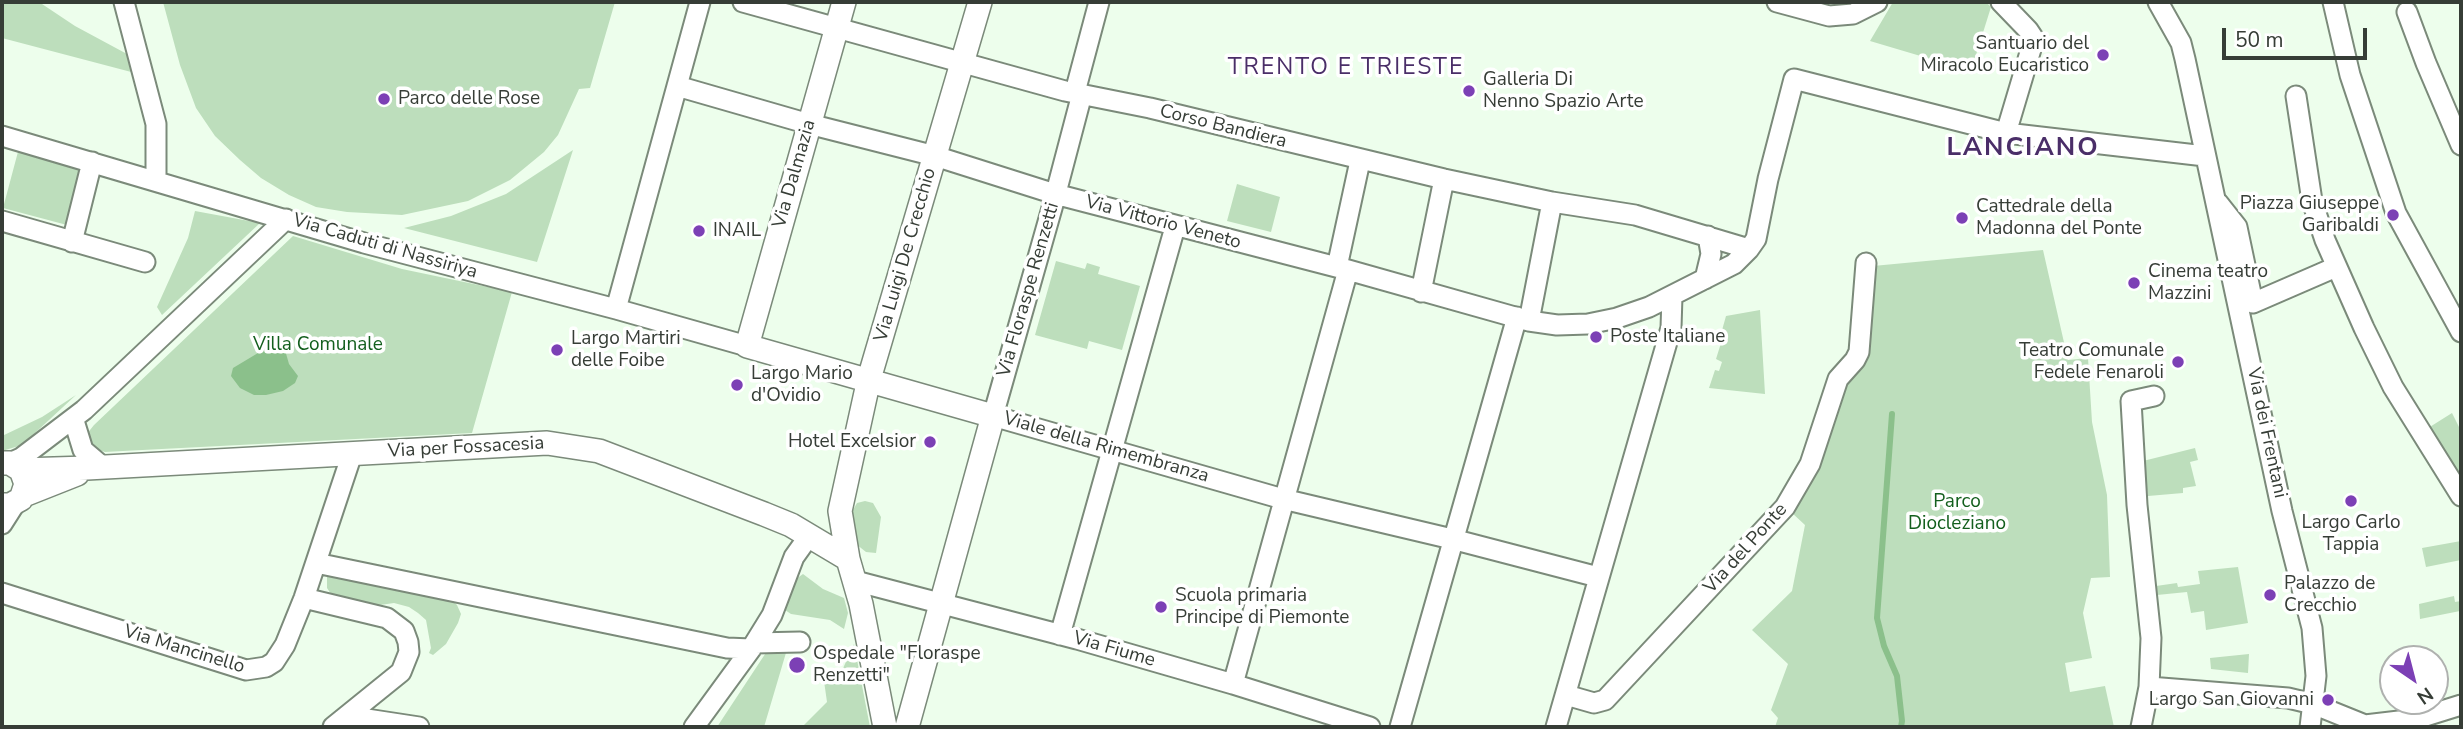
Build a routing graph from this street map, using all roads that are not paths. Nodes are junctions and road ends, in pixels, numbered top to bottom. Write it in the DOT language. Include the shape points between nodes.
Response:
graph roads {
  1 [pos="124,2"];
  2 [pos="700,2"];
  3 [pos="743,2"];
  4 [pos="844,2"];
  5 [pos="980,2"];
  6 [pos="1099,2"];
  7 [pos="1777,2"];
  8 [pos="1877,2"];
  9 [pos="2001,2"];
  10 [pos="2158,2"];
  11 [pos="2333,2"];
  12 [pos="2407,12"];
  13 [pos="836,29"];
  14 [pos="961,64"];
  15 [pos="677,86"];
  16 [pos="1078,93"];
  17 [pos="2296,96"];
  18 [pos="809,124"];
  19 [pos="2006,133"];
  20 [pos="2,136"];
  21 [pos="2203,144"];
  22 [pos="2461,145"];
  23 [pos="935,156"];
  24 [pos="1360,160"];
  25 [pos="92,162"];
  26 [pos="1444,179"];
  27 [pos="156,181"];
  28 [pos="1055,194"];
  29 [pos="2215,199"];
  30 [pos="1552,202"];
  31 [pos="286,219"];
  32 [pos="2,221"];
  33 [pos="1175,227"];
  34 [pos="1708,236"];
  35 [pos="72,242"];
  36 [pos="1749,249"];
  37 [pos="145,262"];
  38 [pos="1866,263"];
  39 [pos="2336,267"];
  40 [pos="1342,268"];
  41 [pos="1705,279"];
  42 [pos="1421,292"];
  43 [pos="1672,296"];
  44 [pos="616,309"];
  45 [pos="1523,319"];
  46 [pos="2461,332"];
  47 [pos="747,346"];
  48 [pos="869,379"];
  49 [pos="2154,396"];
  50 [pos="993,416"];
  51 [pos="78,419"];
  52 [pos="1112,450"];
  53 [pos="352,454"];
  54 [pos="95,468"];
  55 [pos="17,481"];
  56 [pos="2461,496"];
  57 [pos="1283,499"];
  58 [pos="840,511"];
  59 [pos="2,524"];
  60 [pos="800,530"];
  61 [pos="1452,539"];
  62 [pos="316,564"];
  63 [pos="852,570"];
  64 [pos="1598,577"];
  65 [pos="2,593"];
  66 [pos="304,598"];
  67 [pos="942,603"];
  68 [pos="1060,635"];
  69 [pos="800,642"];
  70 [pos="753,646"];
  71 [pos="1233,684"];
  72 [pos="2149,687"];
  73 [pos="1566,695"];
  74 [pos="2313,704"];
  75 [pos="2461,705"];
  76 [pos="340,722"];
  77 [pos="419,727"];
  78 [pos="694,727"];
  79 [pos="886,727"];
  80 [pos="907,727"];
  81 [pos="1370,727"];
  82 [pos="1400,727"];
  83 [pos="1556,727"];
  84 [pos="2141,727"];
  85 [pos="2310,727"];
  1 -- 27 [label="street" via="156,124"];
  2 -- 15 [label="street"];
  3 -- 13 [label="street, Corso Bandiera"];
  4 -- 13 [label="street, Via Dalmazia"];
  5 -- 14 [label="street, Via Luigi De Crecchio"];
  6 -- 16 [label="street, Via Floraspe Renzetti"];
  7 -- 8 [label="street" via="1829,16 1853,14"];
  9 -- 19 [label="street" via="2034,39"];
  10 -- 21 [label="street, Via dei Frentani" via="2181,43"];
  11 -- 46 [label="street" via="2350,75 2396,213"];
  12 -- 22 [label="street"];
  13 -- 14 [label="street, Corso Bandiera"];
  13 -- 18 [label="street, Via Dalmazia"];
  14 -- 16 [label="street, Corso Bandiera"];
  14 -- 23 [label="street, Via Luigi De Crecchio"];
  15 -- 18 [label="street, Via Vittorio Veneto"];
  15 -- 44 [label="street"];
  16 -- 24 [label="street, Corso Bandiera"];
  16 -- 28 [label="street, Via Floraspe Renzetti"];
  17 -- 39 [label="street" via="2312,201"];
  18 -- 23 [label="street, Via Vittorio Veneto"];
  18 -- 47 [label="street, Via Dalmazia"];
  19 -- 21 [label="street"];
  19 -- 36 [label="street" via="1794,79 1756,239"];
  20 -- 25 [label="street, Via Caduti di Nassiriya"];
  21 -- 29 [label="street, Via dei Frentani"];
  23 -- 28 [label="street, Via Vittorio Veneto"];
  23 -- 48 [label="street, Via Luigi De Crecchio"];
  24 -- 26 [label="street, Corso Bandiera"];
  24 -- 40 [label="street"];
  25 -- 27 [label="street, Via Caduti di Nassiriya"];
  25 -- 35 [label="street"];
  26 -- 30 [label="street, Corso Bandiera"];
  26 -- 42 [label="street"];
  27 -- 31 [label="street, Via Caduti di Nassiriya"];
  28 -- 33 [label="street, Via Vittorio Veneto"];
  28 -- 50 [label="street, Via Floraspe Renzetti"];
  29 -- 39 [label="street" via="2237,227 2253,303"];
  29 -- 74 [label="street, Via dei Frentani" via="2312,628"];
  30 -- 34 [label="street, Corso Bandiera" via="1635,215"];
  30 -- 45 [label="street"];
  31 -- 44 [label="street, Via Caduti di Nassiriya"];
  31 -- 51 [label="street"];
  32 -- 35 [label="street"];
  33 -- 40 [label="street, Via Vittorio Veneto"];
  33 -- 52 [label="street"];
  34 -- 36 [label="street, Corso Bandiera"];
  34 -- 41 [label="street" via="1711,254"];
  35 -- 37 [label="street"];
  36 -- 41 [label="street, Via Vittorio Veneto" via="1734,264"];
  38 -- 73 [label="street, Via del Ponte" via="1859,352 1838,379 1810,464 1785,507 1605,700 1594,703"];
  39 -- 56 [label="street" via="2393,387"];
  40 -- 42 [label="street, Via Vittorio Veneto"];
  40 -- 57 [label="street"];
  41 -- 43 [label="street, Via Vittorio Veneto"];
  42 -- 45 [label="street, Via Vittorio Veneto"];
  43 -- 45 [label="street, Via Vittorio Veneto" via="1588,324"];
  43 -- 64 [label="street" via="1671,328"];
  44 -- 47 [label="street, Viale della Rimembranza"];
  45 -- 61 [label="street"];
  47 -- 48 [label="street, Viale della Rimembranza"];
  48 -- 50 [label="street, Viale della Rimembranza"];
  48 -- 58 [label="street, Via Luigi De Crecchio"];
  49 -- 72 [label="street" via="2131,401 2151,638"];
  50 -- 52 [label="street, Viale della Rimembranza"];
  50 -- 67 [label="street, Via Floraspe Renzetti"];
  51 -- 54 [label="street" via="83,450"];
  51 -- 55 [label="street"];
  51 -- 55 [label="street" via="21,458"];
  52 -- 57 [label="street, Viale della Rimembranza"];
  52 -- 68 [label="street"];
  53 -- 54 [label="street, Via per Fossacesia"];
  53 -- 60 [label="street, Via per Fossacesia" via="547,443 599,451"];
  53 -- 62 [label="street, Via Mancinello"];
  54 -- 55 [label="street, Via per Fossacesia" via="61,478"];
  55 -- 59 [label="street"];
  57 -- 61 [label="street, Viale della Rimembranza"];
  57 -- 71 [label="street"];
  58 -- 60 [label="street"];
  58 -- 63 [label="street, Via Luigi De Crecchio"];
  60 -- 63 [label="street, Via per Fossacesia"];
  60 -- 70 [label="street" via="772,615"];
  61 -- 64 [label="street, Viale della Rimembranza"];
  61 -- 82 [label="street"];
  62 -- 66 [label="street, Via Mancinello"];
  62 -- 70 [label="street" via="727,648"];
  63 -- 67 [label="street, Via Fiume"];
  63 -- 79 [label="street, Via Luigi De Crecchio"];
  64 -- 73 [label="street"];
  65 -- 66 [label="street, Via Mancinello" via="246,670 266,667 281,654"];
  66 -- 76 [label="street" via="387,618 404,631 408,642 401,672"];
  67 -- 68 [label="street, Via Fiume"];
  67 -- 80 [label="street, Via Floraspe Renzetti"];
  68 -- 71 [label="street, Via Fiume"];
  69 -- 70 [label="street"];
  70 -- 78 [label="street"];
  71 -- 81 [label="street, Via Fiume"];
  72 -- 74 [label="street"];
  72 -- 84 [label="street"];
  73 -- 83 [label="street"];
  74 -- 75 [label="street" via="2365,725 2416,719"];
  74 -- 85 [label="street, Via dei Frentani"];
  76 -- 77 [label="street"];
}
